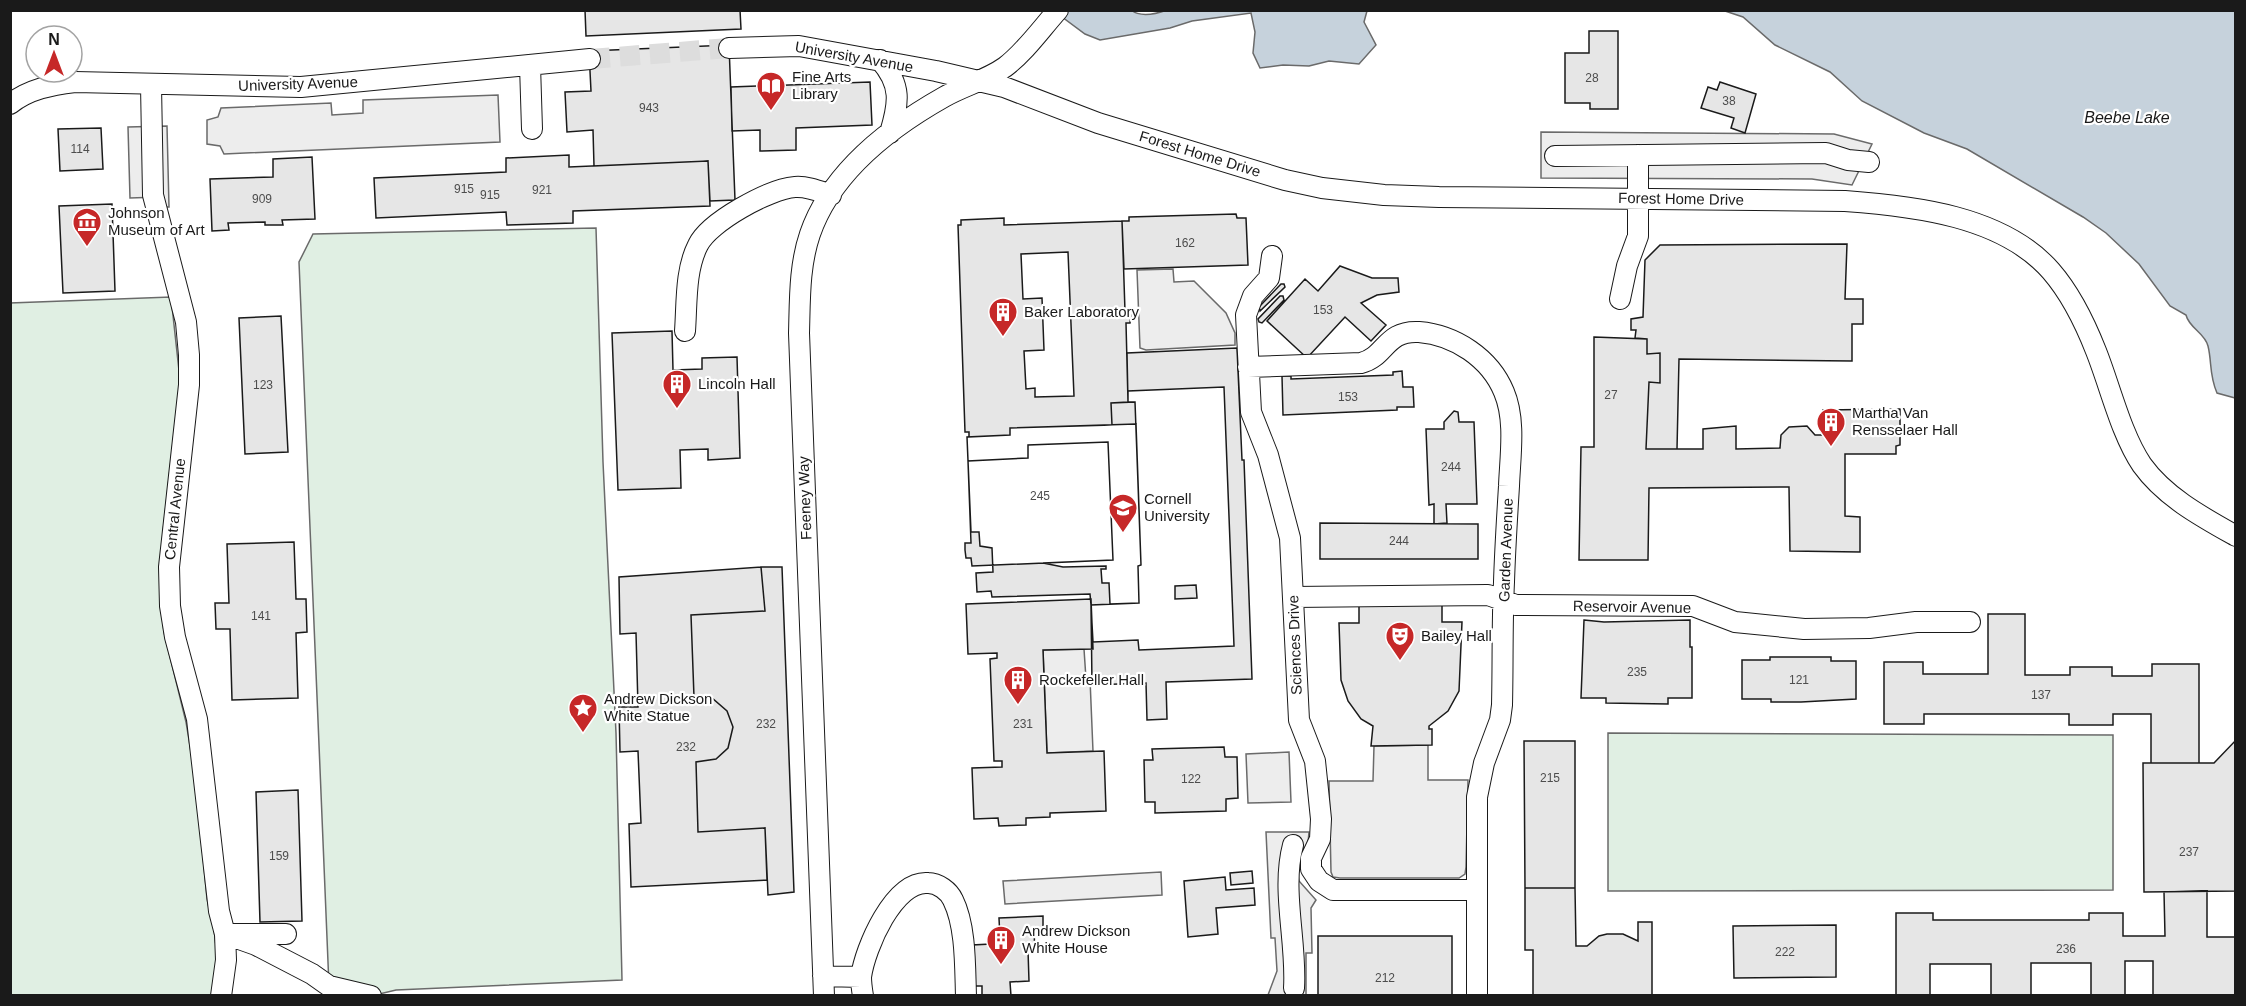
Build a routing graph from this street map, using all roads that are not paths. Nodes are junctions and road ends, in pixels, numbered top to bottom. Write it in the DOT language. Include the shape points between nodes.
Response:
graph roads {
  1 [pos="1058,10"];
  2 [pos="729,48"];
  3 [pos="590,59"];
  4 [pos="880,60"];
  5 [pos="530,65"];
  6 [pos="978,80"];
  7 [pos="151,85"];
  8 [pos="10,104"];
  9 [pos="532,129"];
  10 [pos="890,132"];
  11 [pos="1638,155"];
  12 [pos="1555,156"];
  13 [pos="1869,162"];
  14 [pos="831,195"];
  15 [pos="1638,198"];
  16 [pos="1272,256"];
  17 [pos="1620,298"];
  18 [pos="685,332"];
  19 [pos="1248,367"];
  20 [pos="2235,536"];
  21 [pos="1293,597"];
  22 [pos="1503,599"];
  23 [pos="1970,622"];
  24 [pos="1293,845"];
  25 [pos="1313,874"];
  26 [pos="1288,875"];
  27 [pos="1476,890"];
  28 [pos="225,934"];
  29 [pos="286,934"];
  30 [pos="824,986"];
  31 [pos="862,987"];
  32 [pos="1294,988"];
  33 [pos="221,996"];
  34 [pos="371,996"];
  35 [pos="966,996"];
  36 [pos="1477,996"];
  1 -- 6 [label="street, Feeney Way" via="1005,66"];
  2 -- 4 [label="street, University Avenue" via="799,46"];
  3 -- 5 [label="street, University Avenue"];
  4 -- 6 [label="street, University Avenue"];
  4 -- 10 [label="street" via="891,72 897,91"];
  5 -- 7 [label="street, University Avenue" via="301,87"];
  5 -- 9 [label="street"];
  6 -- 10 [label="street, Feeney Way"];
  6 -- 15 [label="street, Forest Home Drive" via="1098,123 1322,188 1439,197"];
  7 -- 8 [label="street, University Avenue" via="56,84 35,89"];
  7 -- 28 [label="street, Central Avenue" via="154,206 175,274 189,355 169,567 170,606 197,719"];
  10 -- 14 [label="street, Feeney Way" via="866,153"];
  11 -- 12 [label="street"];
  11 -- 13 [label="street" via="1826,153"];
  11 -- 15 [label="street"];
  14 -- 18 [label="street" via="801,187 780,190 708,231 698,244 692,263"];
  14 -- 30 [label="street, Feeney Way" via="815,222 806,249 799,333"];
  15 -- 17 [label="street" via="1638,237"];
  15 -- 20 [label="street, Forest Home Drive" via="1880,204 1961,219 2014,241 2051,271 2078,311 2143,466 2190,510"];
  16 -- 19 [label="street, Sciences Drive" via="1269,278 1253,296 1246,315"];
  19 -- 21 [label="street, Sciences Drive" via="1252,418 1260,432 1287,522"];
  19 -- 22 [label="street, Garden Avenue" via="1361,363 1395,336 1418,332 1455,342 1482,360 1505,394 1510,418"];
  21 -- 22 [label="street, Reservoir Avenue" via="1488,595"];
  21 -- 25 [label="street, Sciences Drive" via="1299,720 1316,761 1319,798 1320,833 1310,863"];
  22 -- 23 [label="street, Reservoir Avenue" via="1516,605 1693,606 1735,622 1804,629"];
  22 -- 27 [label="street, Garden Avenue" via="1502,705 1480,781"];
  24 -- 26 [label="street"];
  25 -- 26 [label="street"];
  25 -- 27 [label="street" via="1327,887 1338,890"];
  26 -- 32 [label="street"];
  27 -- 36 [label="street, Garden Avenue"];
  28 -- 29 [label="street"];
  28 -- 33 [label="street, Central Avenue"];
  28 -- 34 [label="street" via="256,945 329,986"];
  30 -- 31 [label="street"];
  31 -- 35 [label="street" via="874,937 896,899 910,886 934,883 953,900 958,915"];
}
